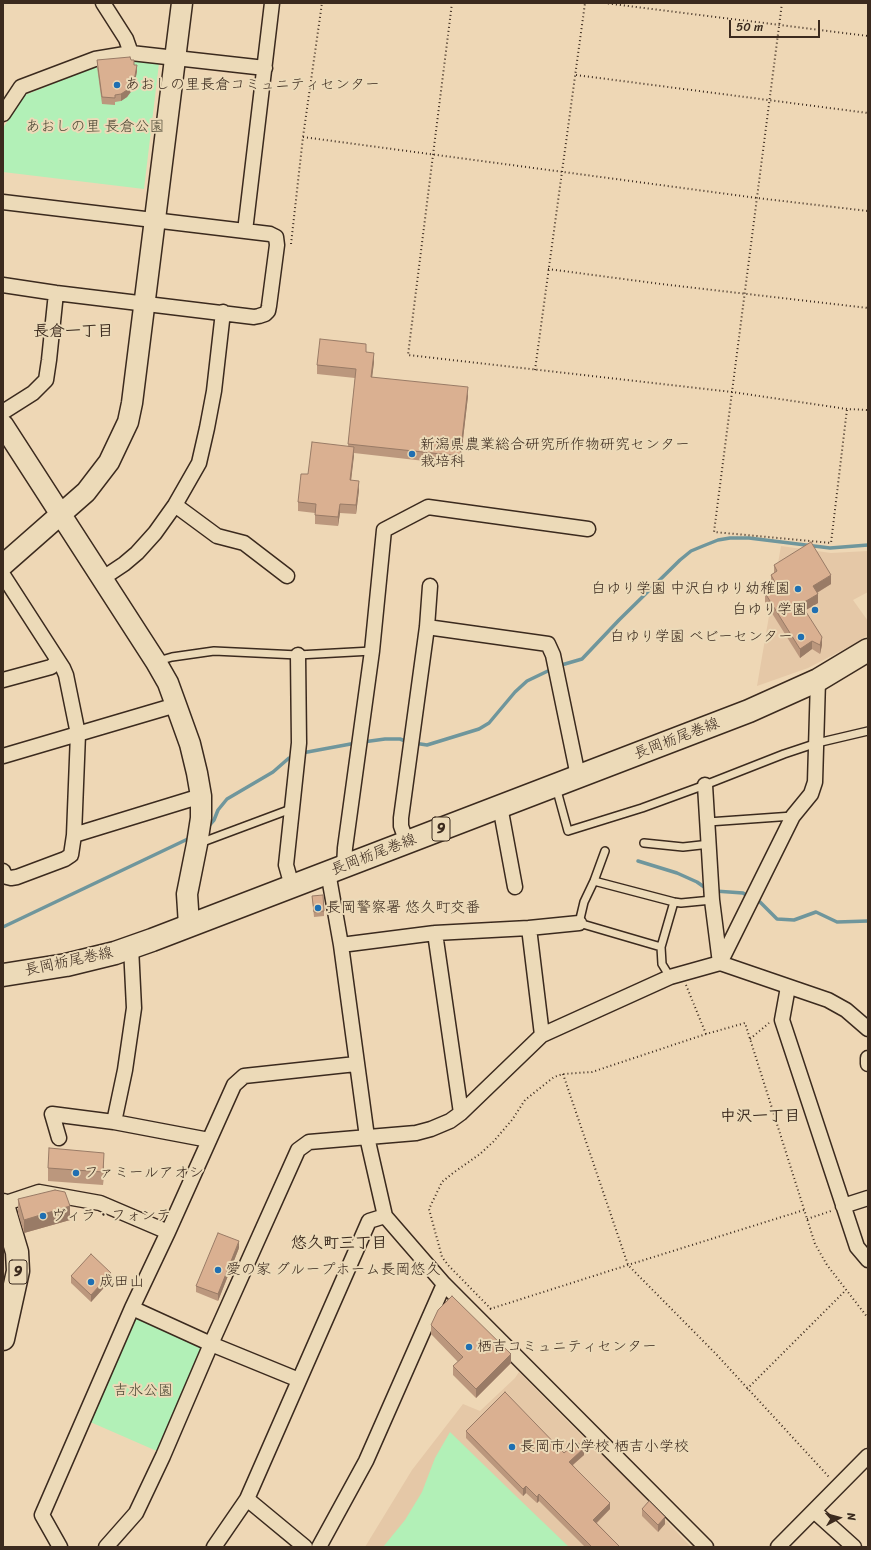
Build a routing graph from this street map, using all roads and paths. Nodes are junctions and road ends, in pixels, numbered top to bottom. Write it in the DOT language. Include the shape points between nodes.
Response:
graph roads {
  1 [pos="103,3"];
  2 [pos="182,3"];
  3 [pos="272,3"];
  4 [pos="322,3"];
  5 [pos="452,3"];
  6 [pos="585,3"];
  7 [pos="604,3"];
  8 [pos="613,3"];
  9 [pos="782,3"];
  10 [pos="779,24"];
  11 [pos="868,36"];
  12 [pos="131,53"];
  13 [pos="175,58"];
  14 [pos="265,68"];
  15 [pos="576,75"];
  16 [pos="769,101"];
  17 [pos="868,113"];
  18 [pos="3,114"];
  19 [pos="303,138"];
  20 [pos="433,155"];
  21 [pos="561,172"];
  22 [pos="757,198"];
  23 [pos="3,202"];
  24 [pos="868,211"];
  25 [pos="155,219"];
  26 [pos="245,231"];
  27 [pos="290,245"];
  28 [pos="548,269"];
  29 [pos="3,285"];
  30 [pos="56,293"];
  31 [pos="745,294"];
  32 [pos="145,303"];
  33 [pos="868,308"];
  34 [pos="223,312"];
  35 [pos="534,370"];
  36 [pos="732,392"];
  37 [pos="847,409"];
  38 [pos="868,410"];
  39 [pos="3,412"];
  40 [pos="3,425"];
  41 [pos="175,505"];
  42 [pos="61,513"];
  43 [pos="588,529"];
  44 [pos="3,566"];
  45 [pos="3,575"];
  46 [pos="287,576"];
  47 [pos="103,578"];
  48 [pos="430,586"];
  49 [pos="427,627"];
  50 [pos="868,650"];
  51 [pos="372,651"];
  52 [pos="298,655"];
  53 [pos="58,661"];
  54 [pos="156,662"];
  55 [pos="3,680"];
  56 [pos="818,680"];
  57 [pos="176,705"];
  58 [pos="868,731"];
  59 [pos="78,734"];
  60 [pos="817,743"];
  61 [pos="3,756"];
  62 [pos="578,776"];
  63 [pos="556,785"];
  64 [pos="705,786"];
  65 [pos="201,796"];
  66 [pos="500,806"];
  67 [pos="291,809"];
  68 [pos="793,816"];
  69 [pos="708,822"];
  70 [pos="74,834"];
  71 [pos="407,843"];
  72 [pos="644,843"];
  73 [pos="197,844"];
  74 [pos="710,844"];
  75 [pos="605,851"];
  76 [pos="336,869"];
  77 [pos="3,871"];
  78 [pos="594,882"];
  79 [pos="292,886"];
  80 [pos="515,887"];
  81 [pos="712,900"];
  82 [pos="674,902"];
  83 [pos="579,923"];
  84 [pos="189,926"];
  85 [pos="528,928"];
  86 [pos="435,933"];
  87 [pos="341,946"];
  88 [pos="131,947"];
  89 [pos="661,947"];
  90 [pos="720,963"];
  91 [pos="3,975"];
  92 [pos="676,976"];
  93 [pos="788,987"];
  94 [pos="784,1006"];
  95 [pos="868,1029"];
  96 [pos="706,1034"];
  97 [pos="542,1035"];
  98 [pos="750,1039"];
  99 [pos="868,1058"];
  100 [pos="356,1064"];
  101 [pos="868,1064"];
  102 [pos="563,1074"];
  103 [pos="461,1113"];
  104 [pos="114,1122"];
  105 [pos="367,1137"];
  106 [pos="58,1138"];
  107 [pos="209,1140"];
  108 [pos="868,1198"];
  109 [pos="3,1205"];
  110 [pos="843,1206"];
  111 [pos="804,1210"];
  112 [pos="385,1216"];
  113 [pos="807,1219"];
  114 [pos="168,1232"];
  115 [pos="868,1260"];
  116 [pos="628,1265"];
  117 [pos="444,1284"];
  118 [pos="846,1290"];
  119 [pos="132,1308"];
  120 [pos="491,1309"];
  121 [pos="474,1315"];
  122 [pos="868,1318"];
  123 [pos="3,1339"];
  124 [pos="211,1344"];
  125 [pos="299,1380"];
  126 [pos="747,1389"];
  127 [pos="868,1456"];
  128 [pos="838,1486"];
  129 [pos="247,1499"];
  130 [pos="814,1511"];
  131 [pos="60,1547"];
  132 [pos="106,1547"];
  133 [pos="214,1547"];
  134 [pos="305,1547"];
  135 [pos="319,1547"];
  136 [pos="706,1547"];
  137 [pos="778,1547"];
  138 [pos="854,1547"];
  1 -- 12 [label="street" via="126,39"];
  2 -- 13 [label="street"];
  3 -- 14 [label="street"];
  4 -- 19 [label="path"];
  5 -- 20 [label="path"];
  6 -- 15 [label="path"];
  7 -- 8 [label="path"];
  8 -- 10 [label="path"];
  9 -- 10 [label="path"];
  10 -- 11 [label="path"];
  10 -- 16 [label="path"];
  12 -- 13 [label="street"];
  12 -- 18 [label="street" via="95,59 21,87"];
  13 -- 14 [label="street"];
  13 -- 25 [label="street"];
  14 -- 26 [label="street"];
  15 -- 16 [label="path"];
  15 -- 21 [label="path"];
  16 -- 17 [label="path"];
  16 -- 22 [label="path"];
  19 -- 20 [label="path"];
  19 -- 27 [label="path"];
  20 -- 21 [label="path"];
  20 -- 35 [label="path" via="408,355"];
  21 -- 22 [label="path"];
  21 -- 28 [label="path"];
  22 -- 24 [label="path"];
  22 -- 31 [label="path"];
  23 -- 25 [label="street"];
  25 -- 26 [label="street"];
  25 -- 32 [label="street"];
  26 -- 34 [label="street" via="270,234 277,240 268,311 254,317"];
  28 -- 31 [label="path"];
  28 -- 35 [label="path"];
  29 -- 30 [label="street"];
  30 -- 32 [label="street"];
  30 -- 39 [label="street" via="46,380 33,393"];
  31 -- 33 [label="path"];
  31 -- 36 [label="path"];
  32 -- 34 [label="street"];
  32 -- 42 [label="street" via="132,404 123,434 98,477 86,492"];
  34 -- 41 [label="street" via="214,391 199,463"];
  35 -- 36 [label="path"];
  36 -- 37 [label="path"];
  36 -- 37 [label="path" via="714,532 831,543"];
  37 -- 38 [label="path"];
  40 -- 42 [label="street"];
  41 -- 46 [label="street" via="217,536 244,543"];
  41 -- 47 [label="street" via="137,553"];
  42 -- 44 [label="street"];
  42 -- 47 [label="street"];
  43 -- 51 [label="street" via="428,507 384,530"];
  45 -- 53 [label="street"];
  47 -- 54 [label="street"];
  48 -- 49 [label="street"];
  49 -- 62 [label="street" via="548,644 553,655"];
  49 -- 71 [label="street" via="401,818"];
  50 -- 56 [label="main road, 長岡栃尾巻線 / 9"];
  51 -- 52 [label="lane"];
  51 -- 76 [label="street" via="345,848"];
  52 -- 54 [label="lane" via="214,651"];
  52 -- 67 [label="street" via="299,743"];
  53 -- 55 [label="street" via="51,667"];
  53 -- 59 [label="street" via="66,675"];
  54 -- 57 [label="street" via="168,683"];
  56 -- 60 [label="street"];
  56 -- 62 [label="main road, 長岡栃尾巻線 / 9" via="749,711"];
  57 -- 59 [label="street"];
  57 -- 65 [label="street" via="190,744"];
  58 -- 60 [label="lane"];
  59 -- 61 [label="street"];
  59 -- 70 [label="street"];
  60 -- 64 [label="lane"];
  60 -- 68 [label="street" via="816,782 811,794"];
  62 -- 63 [label="main road, 長岡栃尾巻線 / 9"];
  63 -- 64 [label="lane" via="568,831"];
  63 -- 66 [label="main road, 長岡栃尾巻線 / 9"];
  64 -- 69 [label="street"];
  65 -- 70 [label="street"];
  65 -- 73 [label="street"];
  66 -- 71 [label="main road, 長岡栃尾巻線 / 9"];
  66 -- 80 [label="street"];
  67 -- 73 [label="lane"];
  67 -- 79 [label="street" via="286,865"];
  68 -- 69 [label="lane"];
  68 -- 90 [label="street"];
  69 -- 74 [label="street"];
  70 -- 77 [label="street" via="71,855 65,859 17,877 7,877"];
  71 -- 76 [label="main road, 長岡栃尾巻線 / 9"];
  72 -- 74 [label="lane" via="683,847"];
  73 -- 84 [label="street" via="186,894"];
  74 -- 81 [label="street"];
  75 -- 78 [label="lane"];
  76 -- 79 [label="main road, 長岡栃尾巻線 / 9"];
  76 -- 87 [label="street"];
  78 -- 82 [label="lane"];
  78 -- 83 [label="lane" via="584,902"];
  79 -- 84 [label="main road, 長岡栃尾巻線 / 9"];
  81 -- 82 [label="lane"];
  81 -- 90 [label="street"];
  82 -- 89 [label="lane"];
  83 -- 85 [label="street"];
  83 -- 89 [label="lane"];
  84 -- 88 [label="main road, 長岡栃尾巻線 / 9"];
  85 -- 86 [label="street"];
  85 -- 97 [label="street"];
  86 -- 87 [label="street"];
  86 -- 103 [label="street"];
  87 -- 100 [label="street"];
  88 -- 91 [label="main road, 長岡栃尾巻線 / 9" via="66,965"];
  88 -- 104 [label="street" via="134,1008"];
  89 -- 92 [label="lane" via="662,964"];
  90 -- 92 [label="street"];
  90 -- 93 [label="street"];
  92 -- 96 [label="path"];
  92 -- 97 [label="street"];
  93 -- 94 [label="street"];
  93 -- 95 [label="street" via="828,1000 846,1010"];
  94 -- 98 [label="path"];
  94 -- 110 [label="street" via="782,1020"];
  96 -- 98 [label="path" via="745,1023"];
  96 -- 102 [label="path" via="592,1072"];
  97 -- 103 [label="street"];
  98 -- 111 [label="path"];
  99 -- 101 [label="street"];
  100 -- 105 [label="street"];
  100 -- 107 [label="street" via="244,1076 234,1085"];
  102 -- 116 [label="path"];
  102 -- 120 [label="path" via="554,1077 525,1100 493,1142 442,1182 429,1209 442,1256 448,1266"];
  103 -- 105 [label="street" via="450,1121 416,1133"];
  104 -- 106 [label="street" via="52,1114"];
  104 -- 107 [label="street"];
  105 -- 112 [label="street"];
  105 -- 124 [label="street" via="309,1142 298,1150"];
  107 -- 114 [label="street"];
  108 -- 110 [label="street"];
  109 -- 114 [label="street" via="39,1192 100,1203"];
  109 -- 123 [label="main road, 9" via="17,1252 18,1271"];
  110 -- 113 [label="path"];
  110 -- 115 [label="street" via="857,1247"];
  111 -- 113 [label="path"];
  111 -- 116 [label="path"];
  112 -- 117 [label="street"];
  112 -- 125 [label="street" via="369,1221"];
  113 -- 118 [label="path" via="819,1253"];
  114 -- 119 [label="street"];
  116 -- 120 [label="path"];
  116 -- 126 [label="path"];
  117 -- 121 [label="street"];
  117 -- 135 [label="street" via="366,1461"];
  118 -- 122 [label="path"];
  118 -- 126 [label="path"];
  119 -- 124 [label="street"];
  119 -- 131 [label="street" via="42,1515"];
  120 -- 121 [label="path"];
  121 -- 136 [label="street"];
  124 -- 125 [label="street"];
  124 -- 132 [label="street" via="136,1513"];
  125 -- 129 [label="street"];
  126 -- 128 [label="path"];
  127 -- 128 [label="street"];
  128 -- 130 [label="street"];
  129 -- 133 [label="street"];
  129 -- 134 [label="street"];
  130 -- 137 [label="street"];
  130 -- 138 [label="street"];
}
